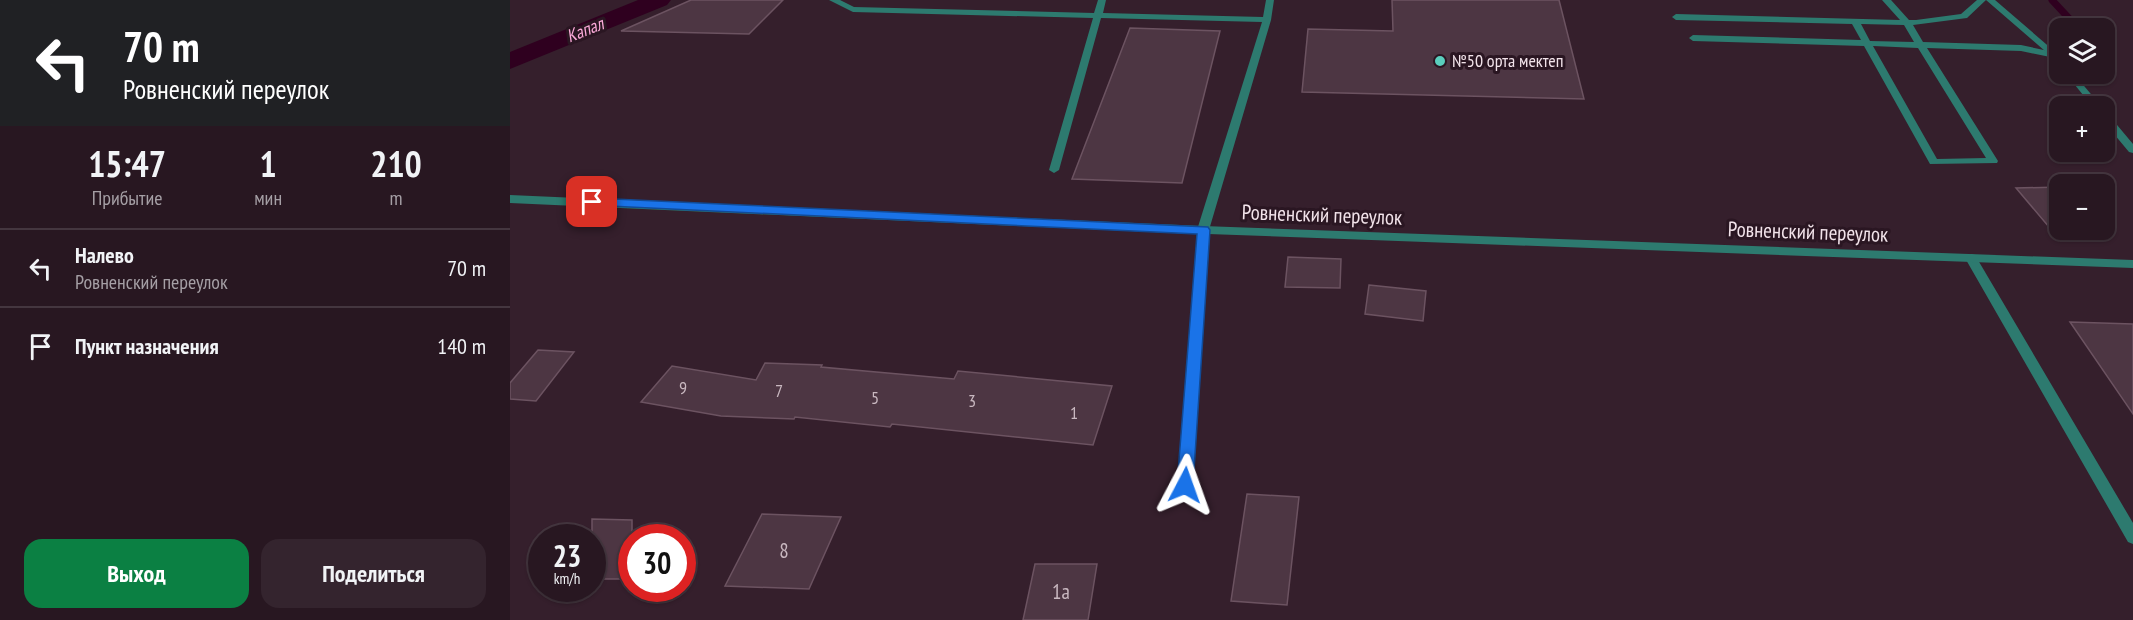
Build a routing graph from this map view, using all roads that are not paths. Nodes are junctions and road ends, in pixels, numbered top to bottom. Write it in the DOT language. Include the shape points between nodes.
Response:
graph roads {
  1 [pos="833,0"];
  2 [pos="1102,0"];
  3 [pos="1270,0"];
  4 [pos="1887,0"];
  5 [pos="1982,0"];
  6 [pos="1990,0"];
  7 [pos="1097,16"];
  8 [pos="1676,16"];
  9 [pos="1267,20"];
  10 [pos="1855,22"];
  11 [pos="1907,23"];
  12 [pos="1694,38"];
  13 [pos="1865,43"];
  14 [pos="1919,45"];
  15 [pos="2049,51"];
  16 [pos="2049,56"];
  17 [pos="2078,84"];
  18 [pos="2089,96"];
  19 [pos="2115,128"];
  20 [pos="2133,150"];
  21 [pos="1054,170"];
  22 [pos="514,200"];
  23 [pos="1203,230"];
  24 [pos="1971,258"];
  25 [pos="2133,264"];
  26 [pos="1185,485"];
  27 [pos="2133,537"];
  1 -- 7 [label="street" via="853,9"];
  2 -- 7 [label="street"];
  3 -- 9 [label="street"];
  4 -- 11 [label="street"];
  5 -- 11 [label="street" via="1964,16"];
  6 -- 15 [label="street"];
  7 -- 9 [label="street"];
  7 -- 21 [label="street"];
  8 -- 10 [label="street"];
  9 -- 23 [label="street"];
  10 -- 11 [label="street"];
  10 -- 13 [label="street"];
  11 -- 14 [label="street"];
  12 -- 13 [label="street"];
  13 -- 14 [label="street"];
  13 -- 14 [label="street" via="1934,162 1993,161"];
  14 -- 16 [label="street" via="2021,48"];
  17 -- 18 [label="street"];
  19 -- 20 [label="street"];
  22 -- 23 [label="street, Ровненский переулок"];
  23 -- 24 [label="street, Ровненский переулок"];
  23 -- 26 [label="street"];
  24 -- 25 [label="street, Ровненский переулок"];
  24 -- 27 [label="street"];
}
